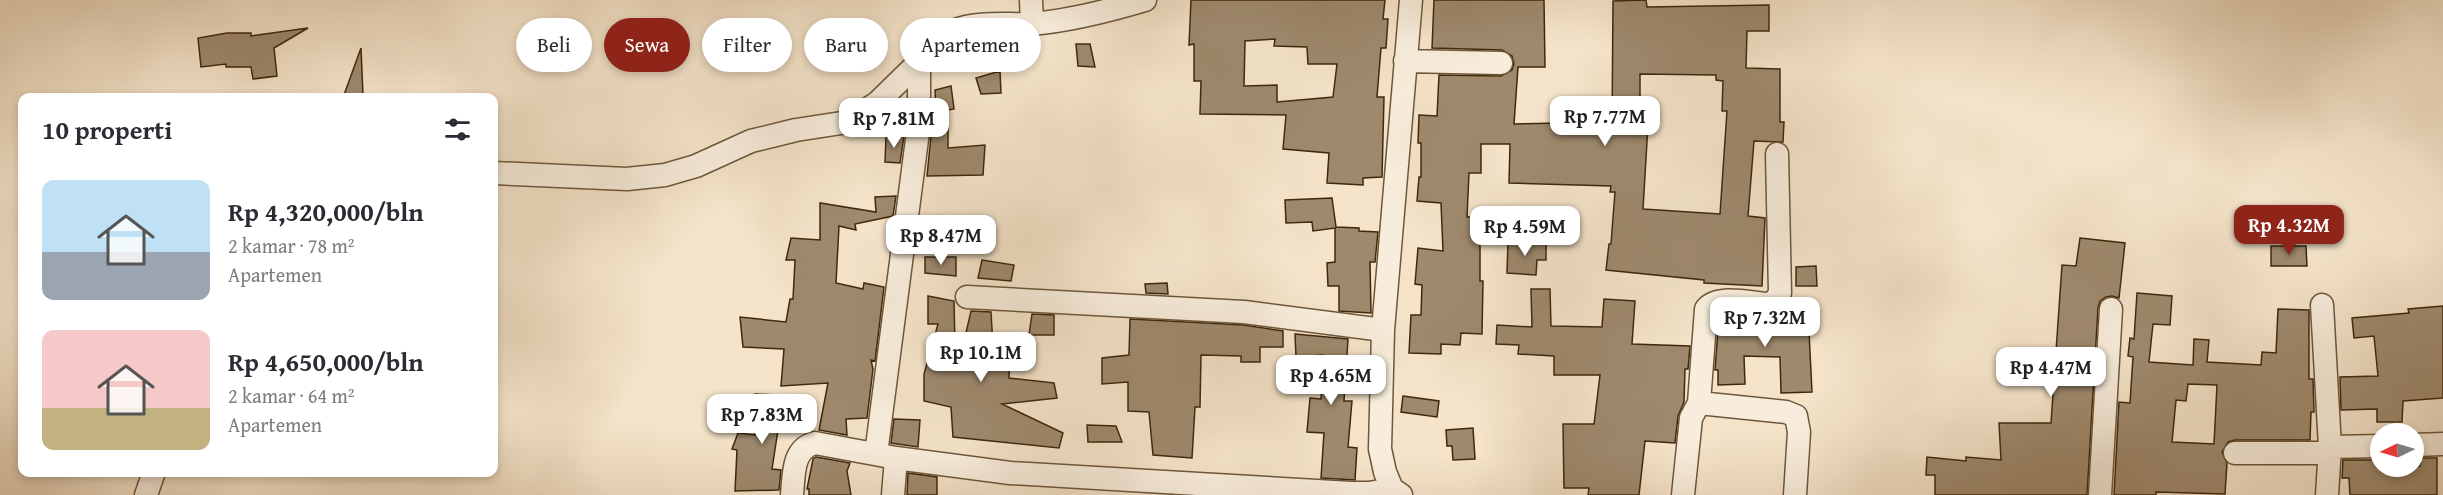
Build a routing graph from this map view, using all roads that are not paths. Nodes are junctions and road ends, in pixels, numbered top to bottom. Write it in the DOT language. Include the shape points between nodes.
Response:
graph roads {
  1 [pos="1031,0"];
  2 [pos="1145,0"];
  3 [pos="1411,0"];
  4 [pos="1032,18"];
  5 [pos="1041,22"];
  6 [pos="1405,61"];
  7 [pos="1501,63"];
  8 [pos="910,72"];
  9 [pos="919,72"];
  10 [pos="1777,154"];
  11 [pos="498,173"];
  12 [pos="967,297"];
  13 [pos="2322,305"];
  14 [pos="2111,309"];
  15 [pos="1383,330"];
  16 [pos="1699,403"];
  17 [pos="2443,444"];
  18 [pos="2424,445"];
  19 [pos="2370,447"];
  20 [pos="2330,450"];
  21 [pos="2235,453"];
  22 [pos="886,456"];
  23 [pos="152,477"];
  24 [pos="1397,492"];
  25 [pos="1369,494"];
  26 [pos="146,495"];
  27 [pos="792,495"];
  28 [pos="893,495"];
  29 [pos="1683,495"];
  30 [pos="1795,495"];
  31 [pos="2100,495"];
  32 [pos="2327,495"];
  1 -- 4 [label="street"];
  2 -- 5 [label="street" via="1109,11"];
  3 -- 6 [label="street"];
  6 -- 7 [label="street"];
  6 -- 15 [label="street"];
  8 -- 11 [label="street" via="877,103 848,122 751,141 696,166 665,175 627,179"];
  9 -- 22 [label="street" via="920,124"];
  10 -- 16 [label="street" via="1780,293 1768,304 1722,301 1706,309"];
  12 -- 15 [label="street" via="1244,312"];
  13 -- 20 [label="street"];
  14 -- 31 [label="street"];
  15 -- 24 [label="street" via="1380,449 1385,472"];
  16 -- 29 [label="street" via="1691,418"];
  16 -- 30 [label="street" via="1797,416"];
  17 -- 18 [label="street"];
  19 -- 20 [label="street"];
  20 -- 21 [label="street"];
  20 -- 32 [label="street"];
  22 -- 25 [label="street" via="1010,473"];
  22 -- 27 [label="street" via="807,446 795,466"];
  22 -- 28 [label="street"];
  23 -- 26 [label="street"];
  24 -- 25 [label="street"];
}
